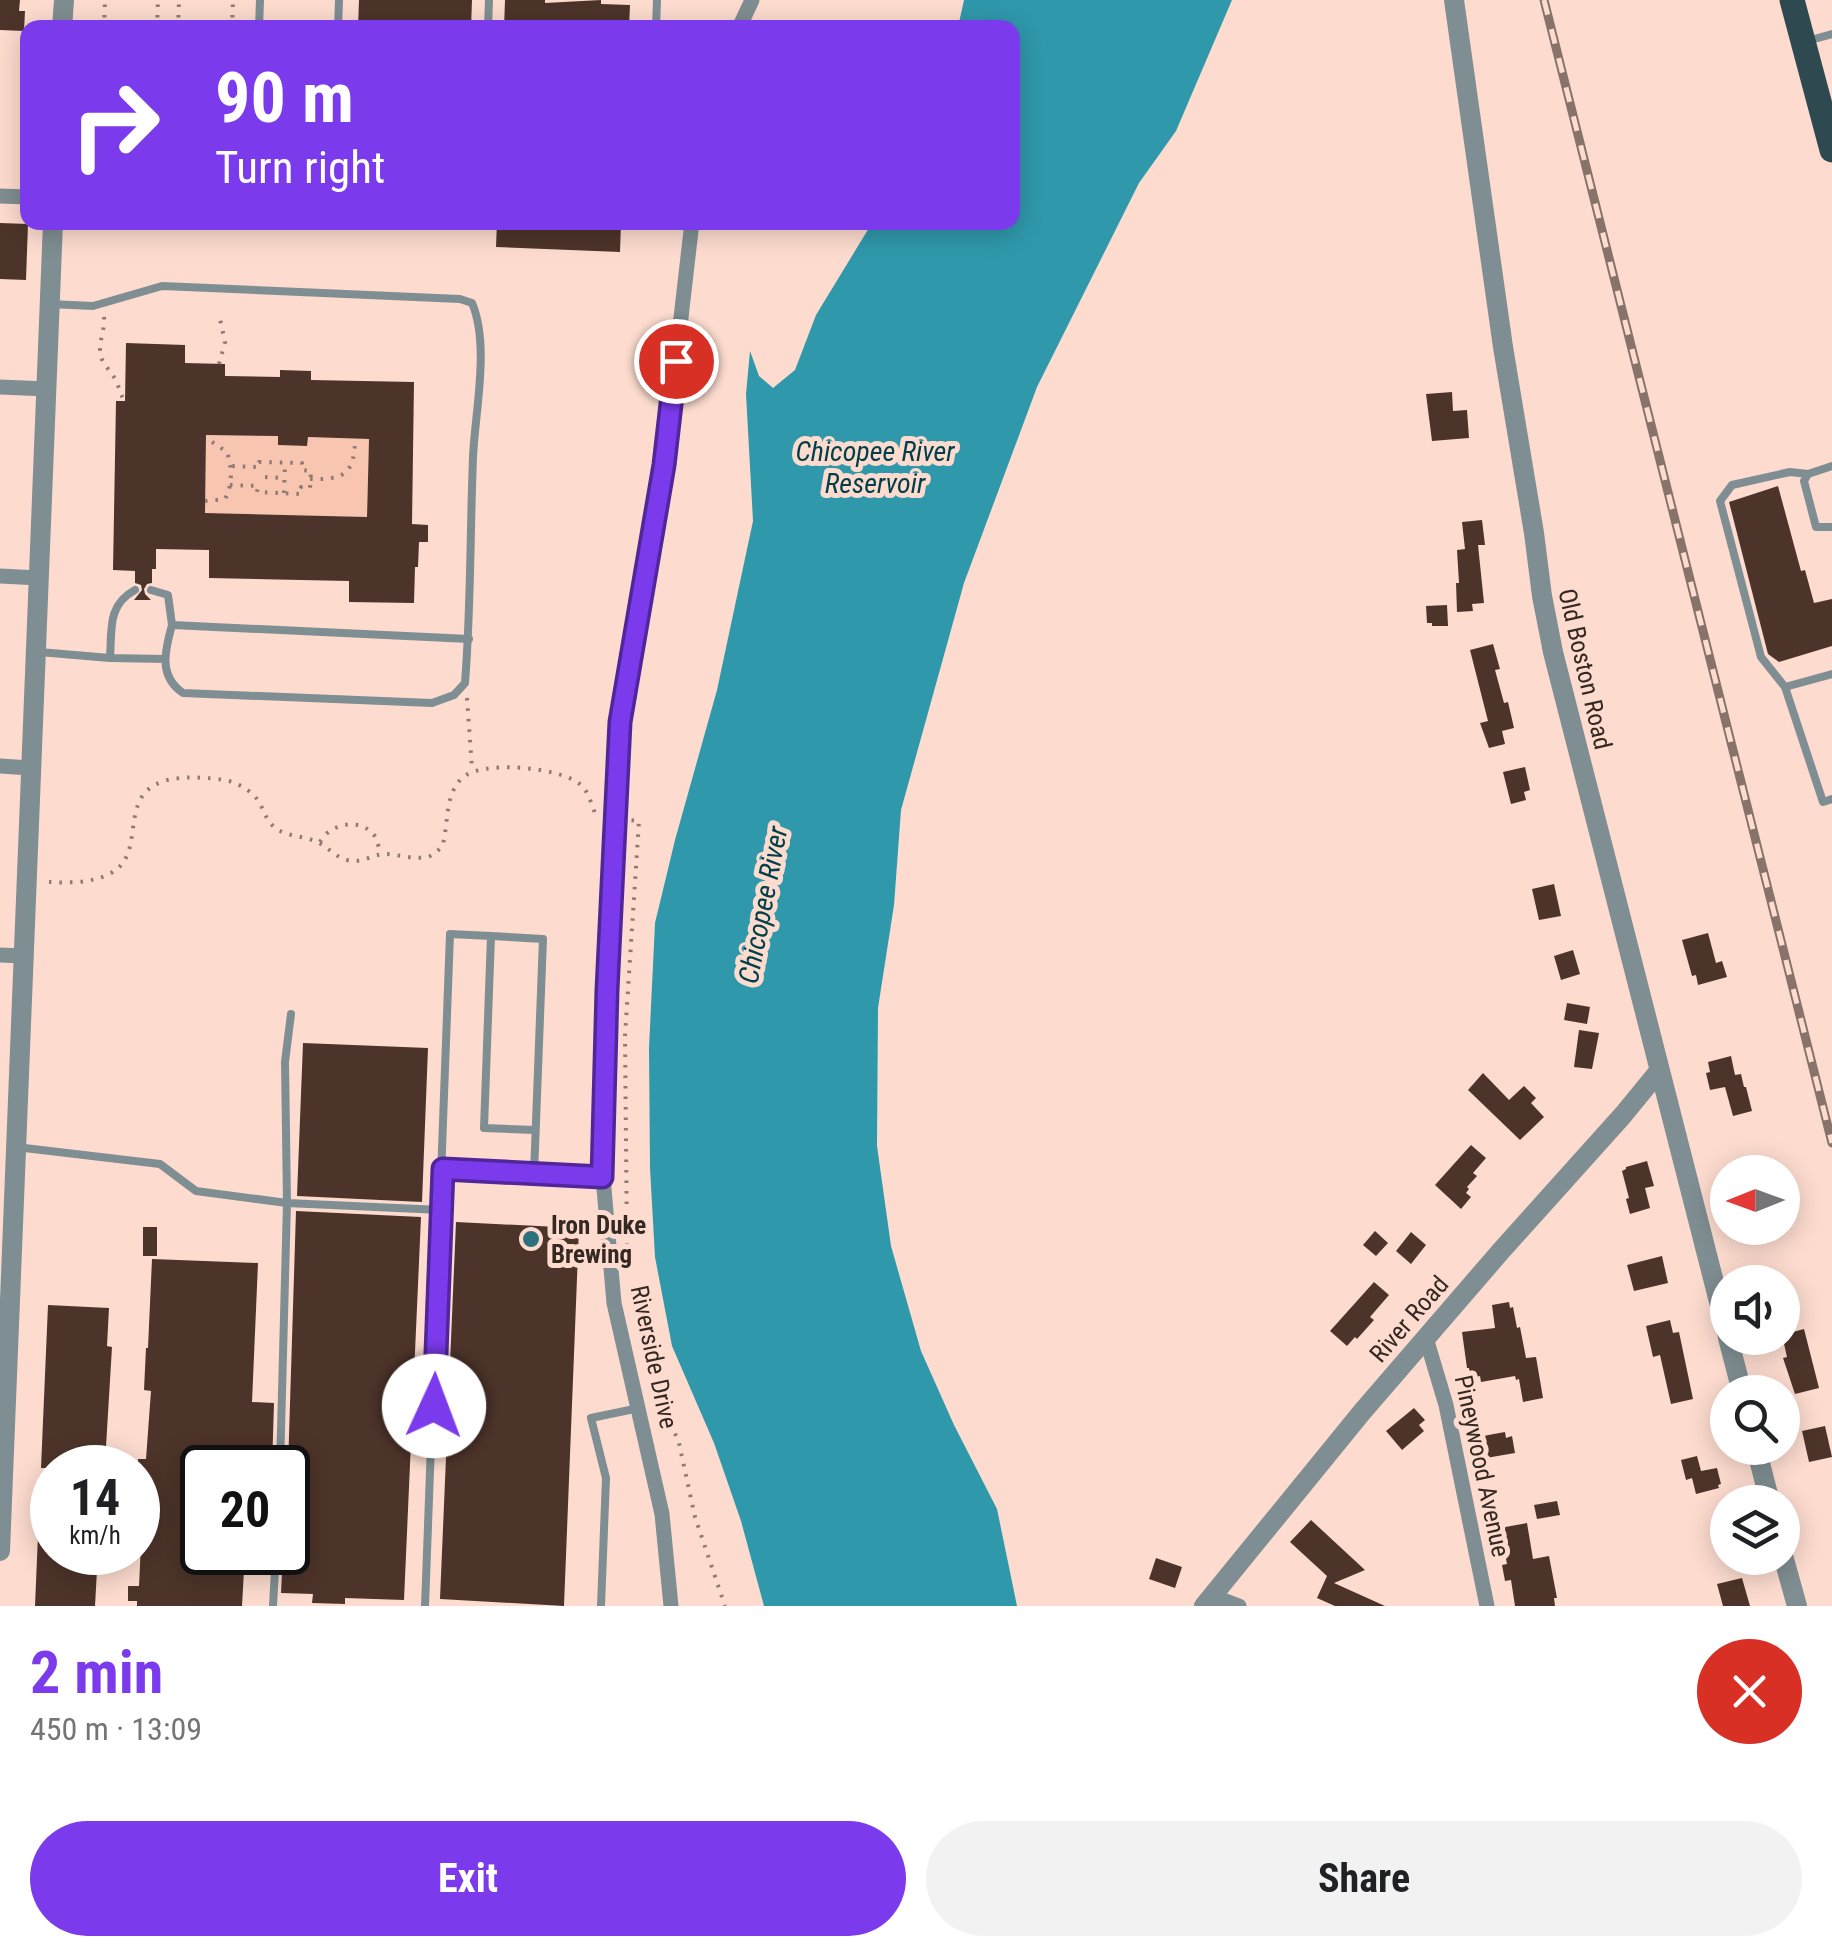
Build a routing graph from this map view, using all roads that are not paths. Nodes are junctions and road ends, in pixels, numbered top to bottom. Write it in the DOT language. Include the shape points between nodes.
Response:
graph roads {
  1 [pos="1454,0"];
  2 [pos="1792,0"];
  3 [pos="1832,34"];
  4 [pos="1803,43"];
  5 [pos="1832,150"];
  6 [pos="53,230"];
  7 [pos="691,230"];
  8 [pos="50,304"];
  9 [pos="0,387"];
  10 [pos="47,389"];
  11 [pos="1832,466"];
  12 [pos="1808,474"];
  13 [pos="1832,527"];
  14 [pos="0,576"];
  15 [pos="38,578"];
  16 [pos="135,590"];
  17 [pos="152,590"];
  18 [pos="172,625"];
  19 [pos="469,639"];
  20 [pos="36,652"];
  21 [pos="110,658"];
  22 [pos="165,659"];
  23 [pos="1832,674"];
  24 [pos="1785,688"];
  25 [pos="0,766"];
  26 [pos="30,768"];
  27 [pos="1832,799"];
  28 [pos="491,936"];
  29 [pos="0,955"];
  30 [pos="24,956"];
  31 [pos="291,1014"];
  32 [pos="1659,1071"];
  33 [pos="535,1130"];
  34 [pos="8,1146"];
  35 [pos="443,1169"];
  36 [pos="534,1174"];
  37 [pos="602,1177"];
  38 [pos="287,1203"];
  39 [pos="441,1210"];
  40 [pos="1710,1268"];
  41 [pos="4,1332"];
  42 [pos="1426,1338"];
  43 [pos="639,1408"];
  44 [pos="281,1445"];
  45 [pos="1,1518"];
  46 [pos="0,1551"];
  47 [pos="275,1575"];
  48 [pos="1788,1575"];
  49 [pos="1208,1601"];
  50 [pos="274,1606"];
  51 [pos="426,1606"];
  52 [pos="601,1606"];
  53 [pos="671,1606"];
  54 [pos="1240,1606"];
  55 [pos="1487,1606"];
  56 [pos="1797,1606"];
  1 -- 32 [label="street, Old Boston Road" via="1542,596"];
  2 -- 4 [label="main road"];
  3 -- 4 [label="lane"];
  4 -- 5 [label="main road"];
  6 -- 8 [label="street"];
  7 -- 37 [label="street, Riverside Drive" via="664,465 620,722"];
  8 -- 10 [label="street"];
  8 -- 19 [label="lane" via="93,306 162,286 472,303 481,341"];
  9 -- 10 [label="street"];
  10 -- 15 [label="street"];
  11 -- 12 [label="lane"];
  12 -- 13 [label="lane" via="1816,527"];
  12 -- 24 [label="lane" via="1732,485 1720,501 1761,657"];
  14 -- 15 [label="street"];
  15 -- 20 [label="street"];
  16 -- 21 [label="lane" via="113,614"];
  17 -- 18 [label="lane" via="168,595"];
  18 -- 19 [label="lane"];
  18 -- 22 [label="lane"];
  19 -- 22 [label="lane" via="465,683 432,703 182,693 168,679"];
  20 -- 21 [label="lane"];
  20 -- 26 [label="street"];
  21 -- 22 [label="lane"];
  23 -- 24 [label="lane"];
  24 -- 27 [label="lane" via="1822,802"];
  25 -- 26 [label="street"];
  26 -- 30 [label="street"];
  28 -- 33 [label="lane" via="484,1128"];
  28 -- 33 [label="lane" via="543,939"];
  28 -- 35 [label="lane" via="450,934"];
  29 -- 30 [label="street"];
  30 -- 34 [label="street"];
  31 -- 38 [label="lane"];
  32 -- 40 [label="street, Old Boston Road"];
  32 -- 42 [label="street, River Road"];
  33 -- 36 [label="lane"];
  34 -- 38 [label="lane" via="160,1164 196,1190"];
  34 -- 41 [label="street"];
  35 -- 36 [label="lane"];
  35 -- 39 [label="lane"];
  36 -- 37 [label="lane"];
  37 -- 43 [label="street, Riverside Drive" via="614,1303"];
  38 -- 39 [label="lane"];
  38 -- 44 [label="lane"];
  39 -- 51 [label="lane"];
  41 -- 45 [label="street"];
  42 -- 49 [label="street, River Road"];
  42 -- 55 [label="street, Pineywood Avenue"];
  43 -- 52 [label="lane" via="590,1418 606,1478"];
  43 -- 53 [label="street, Riverside Drive" via="662,1514"];
  45 -- 46 [label="street"];
  47 -- 50 [label="lane"];
  48 -- 56 [label="street"];
  49 -- 54 [label="street"];
}
